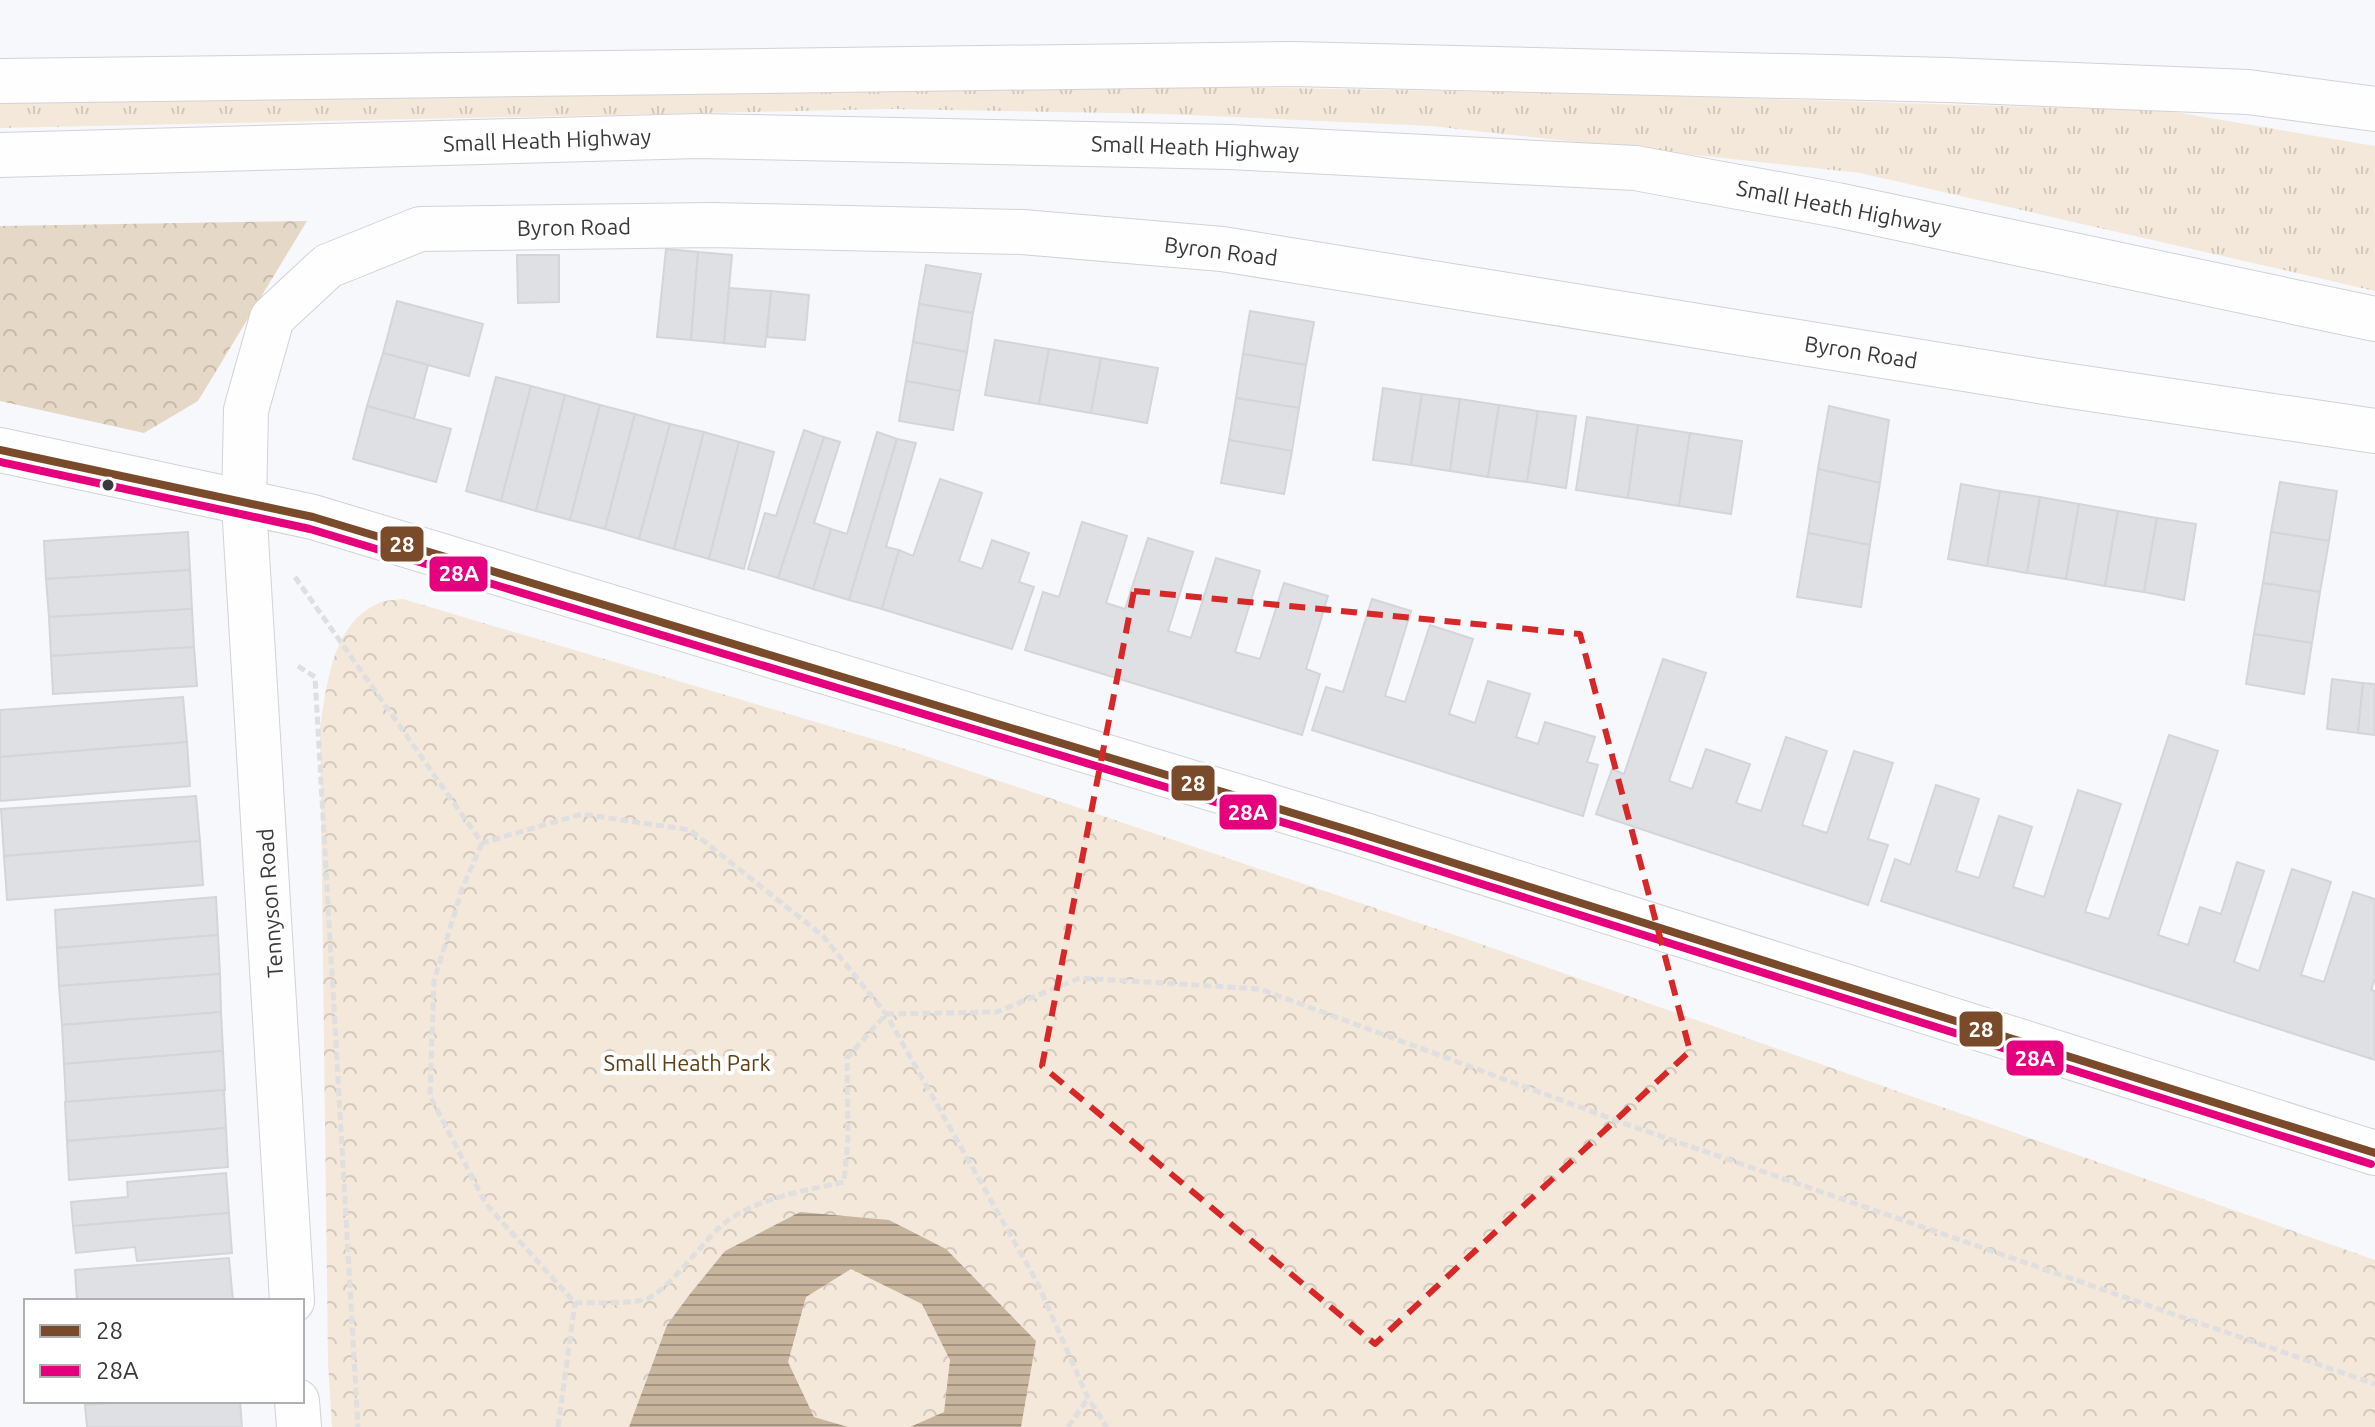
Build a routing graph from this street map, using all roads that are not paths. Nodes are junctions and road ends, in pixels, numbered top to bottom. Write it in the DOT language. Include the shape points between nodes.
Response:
graph roads {
  1 [pos="0,81"];
  2 [pos="2375,109"];
  3 [pos="0,155"];
  4 [pos="2375,319"];
  5 [pos="2375,431"];
  6 [pos="0,450"];
  7 [pos="244,505"];
  8 [pos="2375,1153"];
  9 [pos="292,1299"];
  10 [pos="297,1403"];
  11 [pos="299,1427"];
  1 -- 2 [label="main road" via="1293,64 2248,92"];
  3 -- 4 [label="main road, Small Heath Highway" via="698,136 1230,147 1635,168 1837,205"];
  5 -- 7 [label="main road, Byron Road" via="1222,249 1022,232 712,225 420,229 328,266 272,318 246,410"];
  6 -- 7 [label="main road"];
  7 -- 8 [label="main road" via="313,517 1202,785"];
  7 -- 9 [label="main road, Tennyson Road"];
  10 -- 11 [label="main road"];
}
